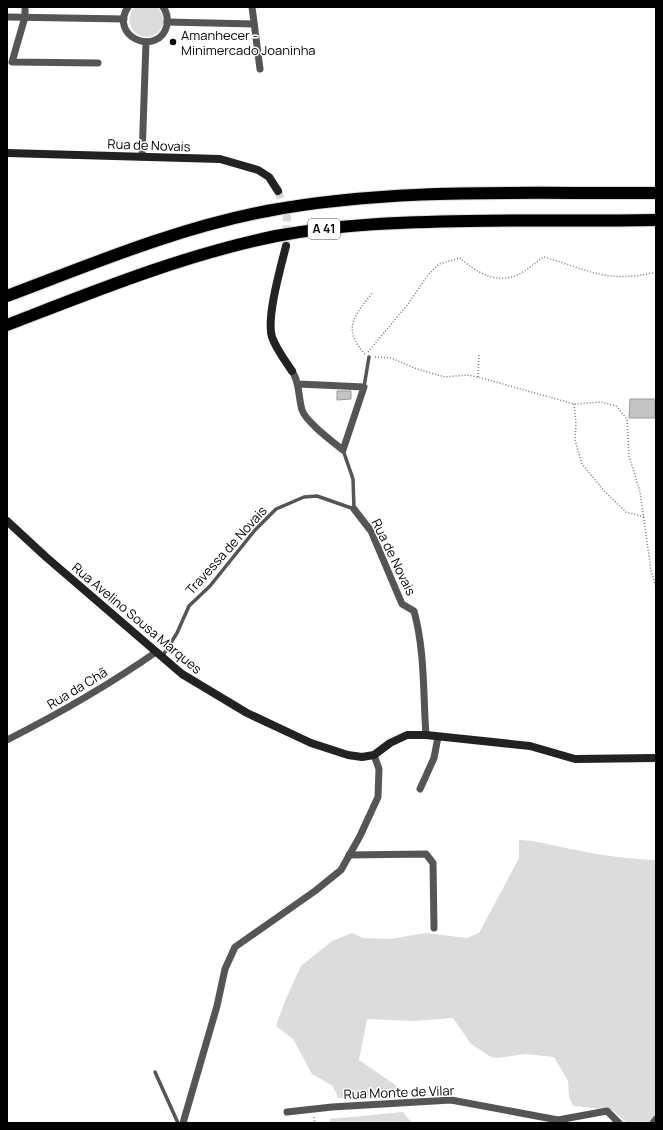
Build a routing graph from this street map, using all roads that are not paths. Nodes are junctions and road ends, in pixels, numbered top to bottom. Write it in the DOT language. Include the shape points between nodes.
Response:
graph roads {
  1 [pos="25,7"];
  2 [pos="128,7"];
  3 [pos="163,7"];
  4 [pos="252,7"];
  5 [pos="7,17"];
  6 [pos="25,17"];
  7 [pos="124,19"];
  8 [pos="167,22"];
  9 [pos="254,24"];
  10 [pos="146,42"];
  11 [pos="98,64"];
  12 [pos="260,69"];
  13 [pos="7,152"];
  14 [pos="142,157"];
  15 [pos="278,191"];
  16 [pos="656,193"];
  17 [pos="656,220"];
  18 [pos="286,246"];
  19 [pos="7,296"];
  20 [pos="7,325"];
  21 [pos="368,356"];
  22 [pos="292,371"];
  23 [pos="298,384"];
  24 [pos="364,387"];
  25 [pos="343,450"];
  26 [pos="354,509"];
  27 [pos="7,521"];
  28 [pos="159,654"];
  29 [pos="426,735"];
  30 [pos="438,737"];
  31 [pos="7,740"];
  32 [pos="374,755"];
  33 [pos="656,758"];
  34 [pos="420,789"];
  35 [pos="349,855"];
  36 [pos="434,928"];
  37 [pos="156,1072"];
  38 [pos="287,1112"];
  39 [pos="656,1120"];
  40 [pos="557,1121"];
  41 [pos="178,1123"];
  42 [pos="183,1123"];
  43 [pos="619,1123"];
  44 [pos="653,1123"];
  1 -- 6 [label="street"];
  2 -- 7 [label="street"];
  3 -- 8 [label="street"];
  4 -- 9 [label="street"];
  5 -- 6 [label="street"];
  6 -- 7 [label="street"];
  6 -- 11 [label="street" via="12,62"];
  7 -- 10 [label="street" via="125,27 131,36"];
  8 -- 9 [label="street"];
  8 -- 10 [label="street" via="166,28 158,38"];
  9 -- 12 [label="street"];
  10 -- 14 [label="street"];
  13 -- 14 [label="street, Rua de Novais"];
  14 -- 15 [label="street, Rua de Novais" via="220,159 258,170 269,178"];
  16 -- 19 [label="highway, A 41" via="410,195 296,206 226,220 170,236"];
  17 -- 20 [label="highway, A 41" via="402,223 295,233 243,243 165,266"];
  18 -- 22 [label="street" via="275,297 271,335"];
  21 -- 24 [label="lane"];
  22 -- 23 [label="street"];
  23 -- 24 [label="street"];
  23 -- 25 [label="street" via="302,412"];
  24 -- 25 [label="street"];
  25 -- 26 [label="lane" via="353,479"];
  26 -- 28 [label="lane, Travessa de Novais" via="317,496 304,497 276,509 255,530 210,586 189,606 177,633"];
  26 -- 29 [label="street, Rua de Novais" via="371,531 402,604 414,611 419,627 422,656"];
  27 -- 28 [label="street, Rua Avelino Sousa Marques"];
  28 -- 31 [label="street, Rua da Chã"];
  28 -- 32 [label="street, Rua Avelino Sousa Marques" via="182,674 247,713 311,743 348,755"];
  29 -- 30 [label="street"];
  29 -- 32 [label="street" via="407,736 390,743"];
  30 -- 33 [label="street" via="530,746 575,758"];
  30 -- 34 [label="street" via="434,758"];
  32 -- 35 [label="street" via="379,769 378,797"];
  35 -- 36 [label="street" via="426,854 433,863"];
  35 -- 42 [label="street" via="341,870 315,891 235,947 225,969 217,1006"];
  37 -- 41 [label="lane"];
  38 -- 40 [label="street, Rua Monte de Vilar" via="451,1100"];
  39 -- 44 [label="street"];
  40 -- 43 [label="street, Rua Monte de Vilar" via="607,1111"];
}
